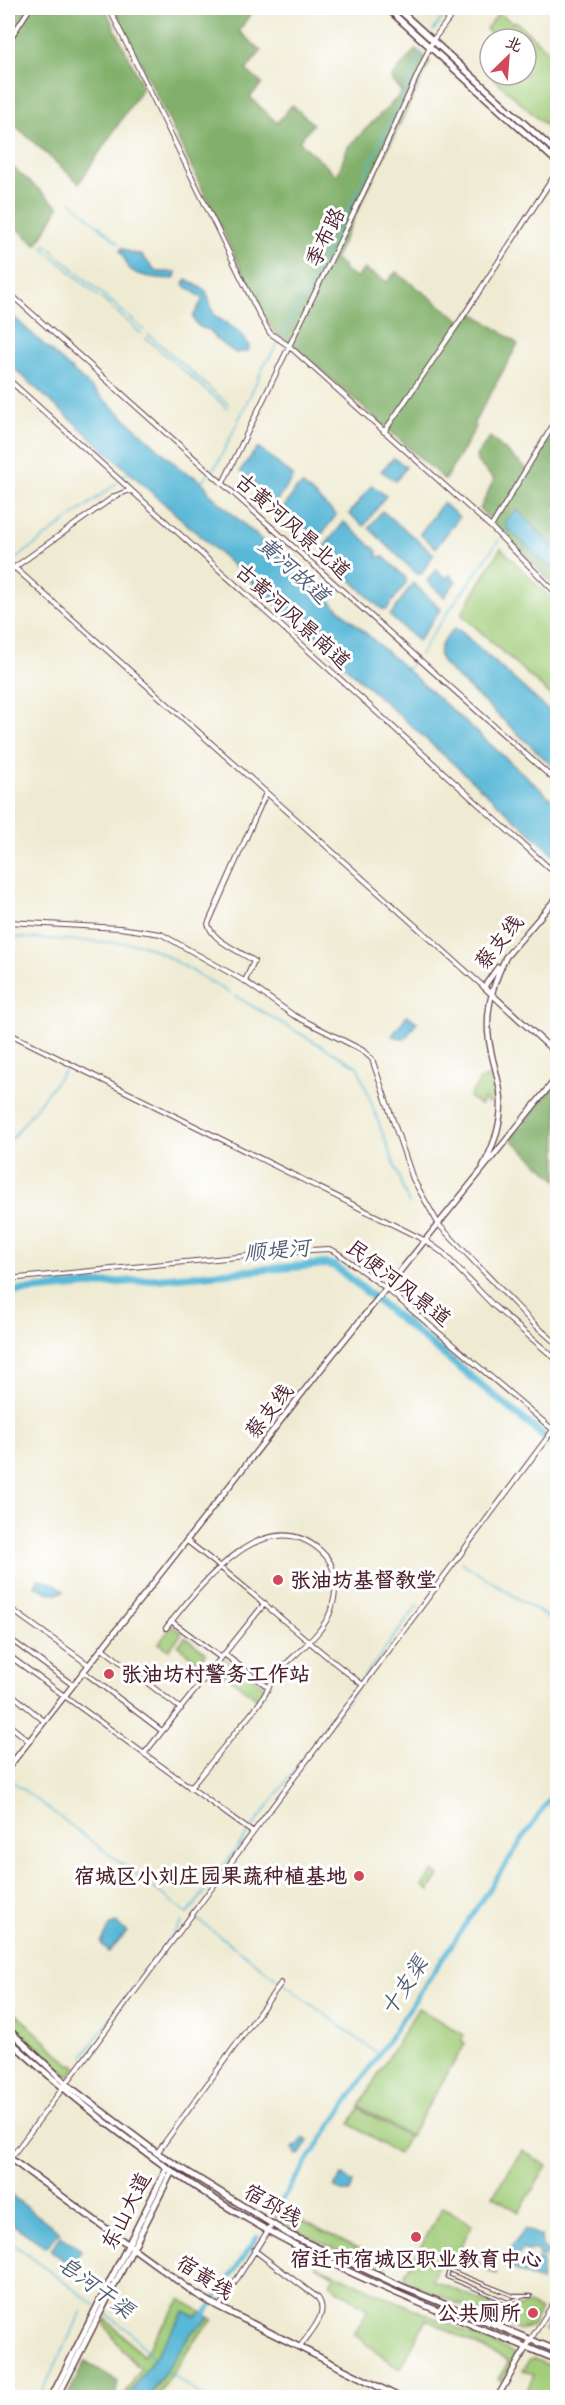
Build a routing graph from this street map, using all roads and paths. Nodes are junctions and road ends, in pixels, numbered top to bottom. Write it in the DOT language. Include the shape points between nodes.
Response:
graph roads {
  1 [pos="30,8"];
  2 [pos="109,8"];
  3 [pos="387,8"];
  4 [pos="397,8"];
  5 [pos="457,8"];
  6 [pos="433,40"];
  7 [pos="8,42"];
  8 [pos="430,47"];
  9 [pos="558,154"];
  10 [pos="558,164"];
  11 [pos="558,170"];
  12 [pos="8,292"];
  13 [pos="289,346"];
  14 [pos="8,379"];
  15 [pos="558,417"];
  16 [pos="384,432"];
  17 [pos="223,483"];
  18 [pos="130,490"];
  19 [pos="491,527"];
  20 [pos="14,567"];
  21 [pos="8,572"];
  22 [pos="558,595"];
  23 [pos="558,783"];
  24 [pos="266,793"];
  25 [pos="558,876"];
  26 [pos="558,896"];
  27 [pos="8,922"];
  28 [pos="506,957"];
  29 [pos="245,981"];
  30 [pos="484,987"];
  31 [pos="492,994"];
  32 [pos="8,1033"];
  33 [pos="558,1055"];
  34 [pos="558,1076"];
  35 [pos="477,1177"];
  36 [pos="439,1225"];
  37 [pos="426,1241"];
  38 [pos="8,1279"];
  39 [pos="387,1288"];
  40 [pos="558,1345"];
  41 [pos="558,1361"];
  42 [pos="551,1432"];
  43 [pos="558,1434"];
  44 [pos="187,1541"];
  45 [pos="221,1567"];
  46 [pos="265,1603"];
  47 [pos="8,1607"];
  48 [pos="171,1621"];
  49 [pos="166,1628"];
  50 [pos="308,1643"];
  51 [pos="102,1648"];
  52 [pos="8,1653"];
  53 [pos="224,1654"];
  54 [pos="221,1659"];
  55 [pos="89,1665"];
  56 [pos="84,1672"];
  57 [pos="361,1683"];
  58 [pos="73,1684"];
  59 [pos="268,1687"];
  60 [pos="8,1691"];
  61 [pos="64,1696"];
  62 [pos="181,1709"];
  63 [pos="44,1721"];
  64 [pos="8,1724"];
  65 [pos="162,1731"];
  66 [pos="29,1741"];
  67 [pos="144,1754"];
  68 [pos="8,1755"];
  69 [pos="14,1760"];
  70 [pos="8,1767"];
  71 [pos="190,1788"];
  72 [pos="251,1831"];
  73 [pos="281,1983"];
  74 [pos="8,2029"];
  75 [pos="8,2039"];
  76 [pos="64,2086"];
  77 [pos="157,2153"];
  78 [pos="9,2158"];
  79 [pos="169,2169"];
  80 [pos="272,2224"];
  81 [pos="267,2230"];
  82 [pos="130,2245"];
  83 [pos="254,2250"];
  84 [pos="525,2296"];
  85 [pos="531,2296"];
  86 [pos="558,2296"];
  87 [pos="218,2307"];
  88 [pos="98,2308"];
  89 [pos="531,2339"];
  90 [pos="300,2347"];
  91 [pos="526,2347"];
  92 [pos="558,2351"];
  93 [pos="558,2360"];
  94 [pos="51,2397"];
  95 [pos="57,2397"];
  96 [pos="401,2397"];
  97 [pos="496,2397"];
  1 -- 7 [label="street"];
  2 -- 13 [label="street" via="260,316 270,333"];
  3 -- 8 [label="main road"];
  4 -- 6 [label="main road"];
  5 -- 6 [label="street, 季布路"];
  6 -- 8 [label="street, 季布路"];
  6 -- 9 [label="main road"];
  8 -- 10 [label="main road"];
  8 -- 13 [label="street, 季布路"];
  11 -- 16 [label="street"];
  12 -- 17 [label="street, 古黄河风景北道"];
  13 -- 16 [label="street"];
  13 -- 17 [label="street, 季布路"];
  14 -- 18 [label="street, 古黄河风景南道"];
  15 -- 19 [label="street"];
  16 -- 19 [label="street"];
  17 -- 23 [label="street, 古黄河风景北道"];
  18 -- 20 [label="street" via="115,496"];
  18 -- 25 [label="street, 古黄河风景南道"];
  19 -- 22 [label="street"];
  20 -- 21 [label="street"];
  20 -- 24 [label="street"];
  24 -- 29 [label="street" via="208,924 221,941 254,961"];
  24 -- 30 [label="street"];
  26 -- 28 [label="street, 蔡支线"];
  27 -- 29 [label="street" via="161,934"];
  28 -- 30 [label="street, 蔡支线"];
  28 -- 31 [label="street"];
  29 -- 36 [label="street" via="293,1015 372,1059 413,1179"];
  30 -- 31 [label="street, 蔡支线"];
  31 -- 33 [label="street, 蔡支线"];
  31 -- 35 [label="street" via="488,1027 500,1111 494,1143"];
  32 -- 37 [label="street"];
  34 -- 35 [label="street, 蔡支线"];
  35 -- 36 [label="street, 蔡支线"];
  36 -- 37 [label="street, 蔡支线"];
  36 -- 40 [label="street"];
  37 -- 39 [label="street, 蔡支线"];
  37 -- 41 [label="street"];
  38 -- 39 [label="street, 民便河风景道" via="329,1249"];
  39 -- 42 [label="street, 民便河风景道"];
  39 -- 44 [label="street, 蔡支线"];
  42 -- 43 [label="street, 民便河风景道"];
  42 -- 57 [label="street"];
  44 -- 45 [label="street"];
  44 -- 51 [label="street, 蔡支线"];
  45 -- 46 [label="street"];
  45 -- 48 [label="street"];
  45 -- 50 [label="street" via="260,1539 281,1534 303,1539 324,1554 334,1574 334,1597 328,1617"];
  46 -- 50 [label="street"];
  46 -- 53 [label="street"];
  47 -- 55 [label="street"];
  48 -- 49 [label="street"];
  48 -- 54 [label="street"];
  50 -- 57 [label="street"];
  50 -- 59 [label="street"];
  51 -- 55 [label="street, 蔡支线"];
  51 -- 62 [label="street"];
  52 -- 58 [label="street" via="14,1642"];
  52 -- 61 [label="street"];
  53 -- 54 [label="street"];
  53 -- 59 [label="street"];
  54 -- 62 [label="street"];
  55 -- 56 [label="street, 蔡支线"];
  56 -- 58 [label="street, 蔡支线"];
  56 -- 65 [label="street"];
  57 -- 72 [label="street"];
  58 -- 61 [label="street, 蔡支线"];
  59 -- 71 [label="street" via="263,1699"];
  60 -- 63 [label="street"];
  61 -- 63 [label="street, 蔡支线"];
  61 -- 67 [label="street"];
  62 -- 65 [label="street"];
  63 -- 66 [label="street, 蔡支线"];
  64 -- 66 [label="street"];
  65 -- 67 [label="street"];
  66 -- 69 [label="street, 蔡支线"];
  67 -- 71 [label="street"];
  68 -- 69 [label="street"];
  69 -- 70 [label="street, 蔡支线"];
  71 -- 72 [label="street"];
  72 -- 76 [label="street"];
  73 -- 77 [label="street"];
  74 -- 76 [label="main road, 宿邳线"];
  75 -- 76 [label="main road, 宿邳线"];
  76 -- 77 [label="main road, 宿邳线"];
  76 -- 78 [label="street"];
  76 -- 79 [label="main road, 宿邳线"];
  77 -- 80 [label="main road, 宿邳线"];
  78 -- 82 [label="main road, 宿黄线"];
  79 -- 81 [label="main road, 宿邳线"];
  79 -- 82 [label="main road, 东山大道"];
  80 -- 81 [label="street"];
  80 -- 89 [label="main road, 宿邳线" via="403,2287"];
  81 -- 83 [label="street"];
  81 -- 91 [label="main road, 宿邳线" via="380,2285"];
  82 -- 87 [label="main road, 宿黄线"];
  82 -- 88 [label="main road, 东山大道"];
  83 -- 87 [label="street"];
  83 -- 90 [label="street" via="323,2304 322,2314"];
  84 -- 84 [label="street" via="508,2302 447,2277 449,2270 514,2296"];
  84 -- 85 [label="street"];
  86 -- 89 [label="street"];
  87 -- 90 [label="main road, 宿黄线"];
  88 -- 94 [label="main road, 东山大道"];
  88 -- 95 [label="main road, 东山大道"];
  89 -- 91 [label="street"];
  89 -- 92 [label="main road, 宿邳线"];
  90 -- 96 [label="main road, 宿黄线"];
  91 -- 93 [label="main road, 宿邳线"];
  91 -- 97 [label="street"];
}
